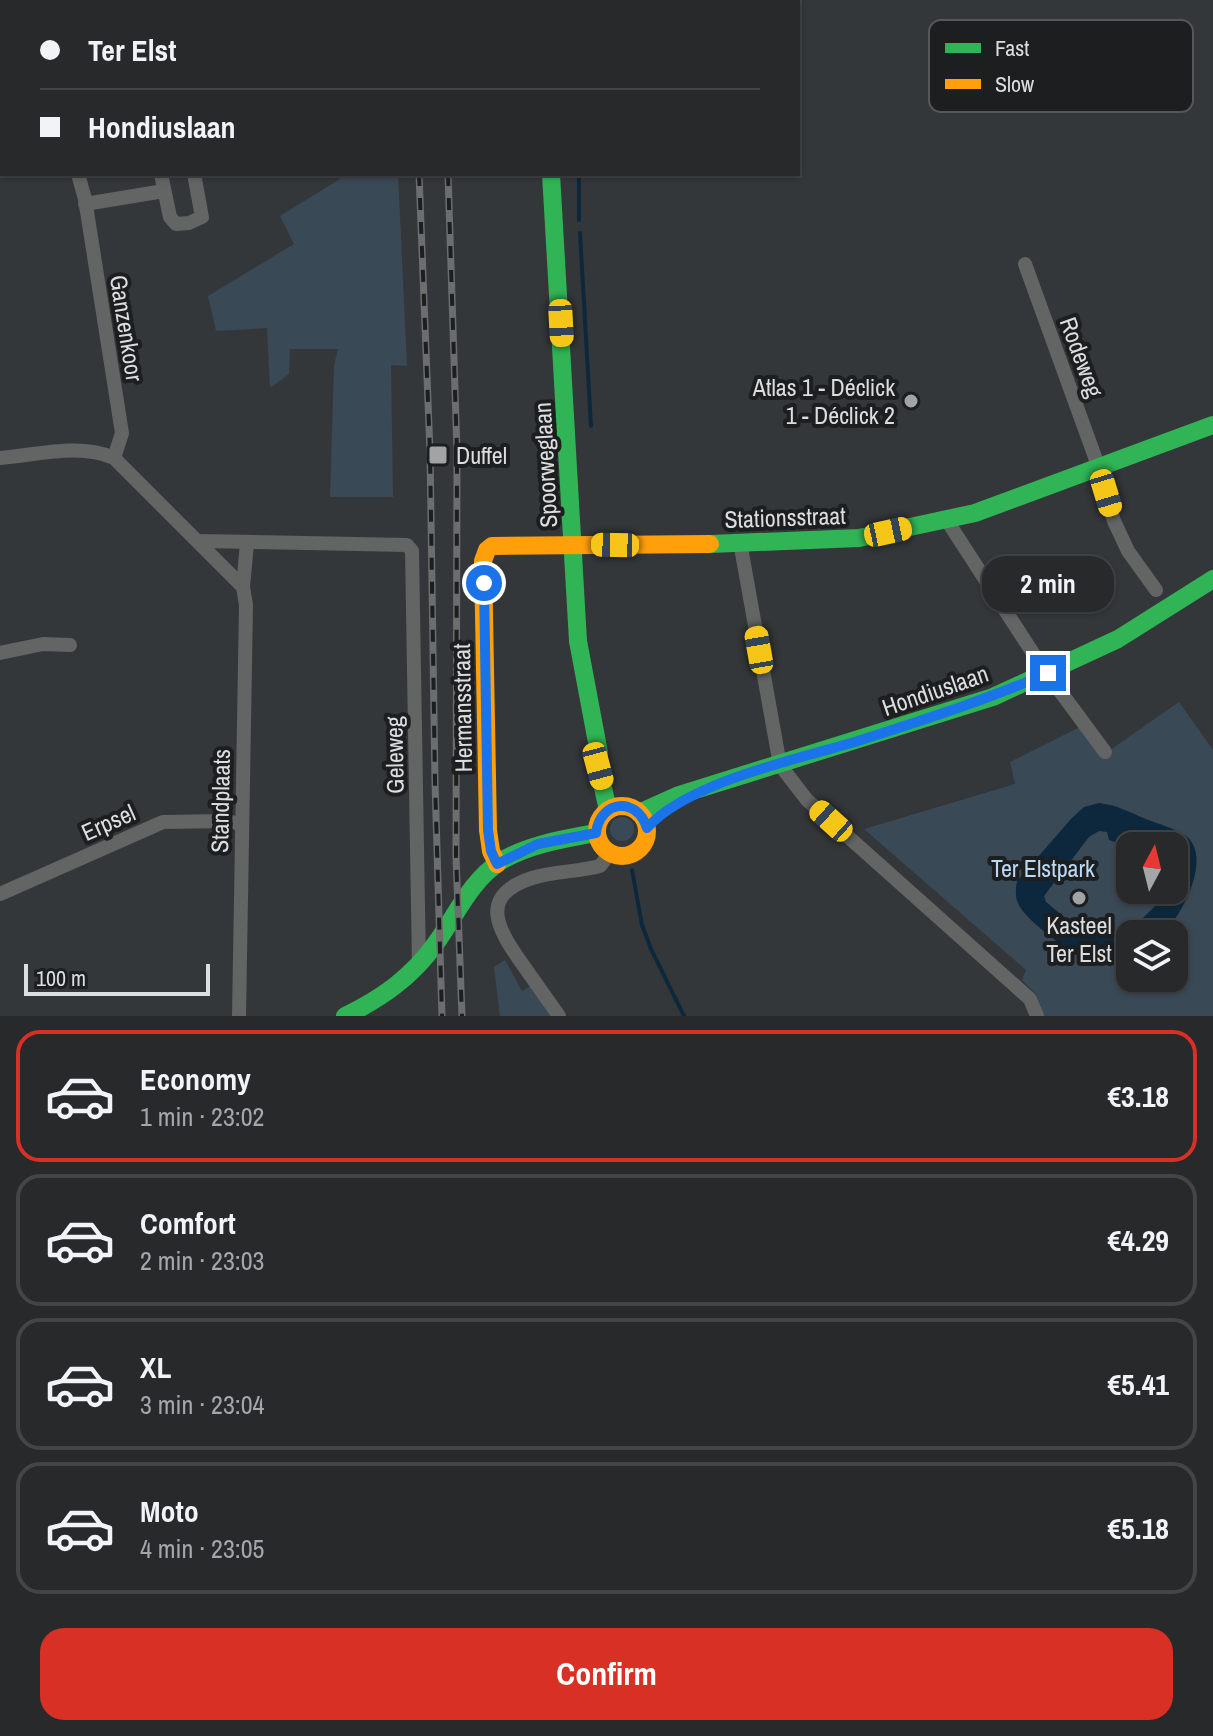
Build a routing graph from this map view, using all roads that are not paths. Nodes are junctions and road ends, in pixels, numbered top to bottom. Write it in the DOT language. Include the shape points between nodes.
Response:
graph roads {
  1 [pos="78,176"];
  2 [pos="161,176"];
  3 [pos="194,176"];
  4 [pos="551,176"];
  5 [pos="164,191"];
  6 [pos="85,204"];
  7 [pos="1025,264"];
  8 [pos="1213,425"];
  9 [pos="0,458"];
  10 [pos="114,458"];
  11 [pos="1098,466"];
  12 [pos="946,519"];
  13 [pos="198,541"];
  14 [pos="740,542"];
  15 [pos="247,543"];
  16 [pos="573,544"];
  17 [pos="487,550"];
  18 [pos="1213,579"];
  19 [pos="243,587"];
  20 [pos="1156,590"];
  21 [pos="70,645"];
  22 [pos="0,653"];
  23 [pos="1048,673"];
  24 [pos="1105,752"];
  25 [pos="780,765"];
  26 [pos="629,814"];
  27 [pos="241,824"];
  28 [pos="596,833"];
  29 [pos="610,853"];
  30 [pos="497,864"];
  31 [pos="0,894"];
  32 [pos="419,966"];
  33 [pos="239,1016"];
  34 [pos="345,1016"];
  35 [pos="559,1016"];
  36 [pos="1037,1016"];
  1 -- 6 [label="street, Ganzenkoor"];
  2 -- 5 [label="street"];
  3 -- 5 [label="street" via="202,217 176,224"];
  4 -- 16 [label="street, Spoorweglaan"];
  5 -- 6 [label="street"];
  6 -- 10 [label="street, Ganzenkoor" via="122,433"];
  7 -- 11 [label="street, Rodeweg"];
  8 -- 11 [label="street, Stationsstraat"];
  9 -- 10 [label="street" via="80,450"];
  10 -- 13 [label="street"];
  11 -- 12 [label="street, Stationsstraat"];
  11 -- 20 [label="street, Rodeweg" via="1128,551"];
  12 -- 14 [label="street, Stationsstraat" via="859,538"];
  12 -- 23 [label="street"];
  13 -- 15 [label="street"];
  13 -- 19 [label="street"];
  14 -- 16 [label="street, Stationsstraat"];
  14 -- 25 [label="street"];
  15 -- 19 [label="street, Standplaats"];
  15 -- 32 [label="street, Geleweg" via="407,545 412,551"];
  16 -- 17 [label="street, Stationsstraat"];
  16 -- 26 [label="street, Spoorweglaan" via="578,641 599,753"];
  17 -- 30 [label="street, Hermansstraat" via="487,817"];
  18 -- 23 [label="street, Hondiuslaan" via="1139,628"];
  19 -- 27 [label="street, Standplaats"];
  21 -- 22 [label="street" via="43,644"];
  23 -- 24 [label="street"];
  23 -- 25 [label="street, Hondiuslaan" via="960,708"];
  25 -- 26 [label="street, Hondiuslaan" via="701,790 657,817"];
  25 -- 36 [label="street" via="807,800 1030,999"];
  26 -- 28 [label="street, Hondiuslaan" via="599,821"];
  26 -- 29 [label="street, Hondiuslaan" via="645,839 631,854"];
  27 -- 31 [label="street, Erpsel" via="163,822"];
  27 -- 33 [label="street, Standplaats"];
  28 -- 29 [label="street"];
  28 -- 30 [label="street" via="538,844"];
  29 -- 35 [label="street" via="600,866 522,882 501,898 496,911 503,937"];
  30 -- 32 [label="street" via="476,882"];
  32 -- 34 [label="street" via="396,989"];
}
